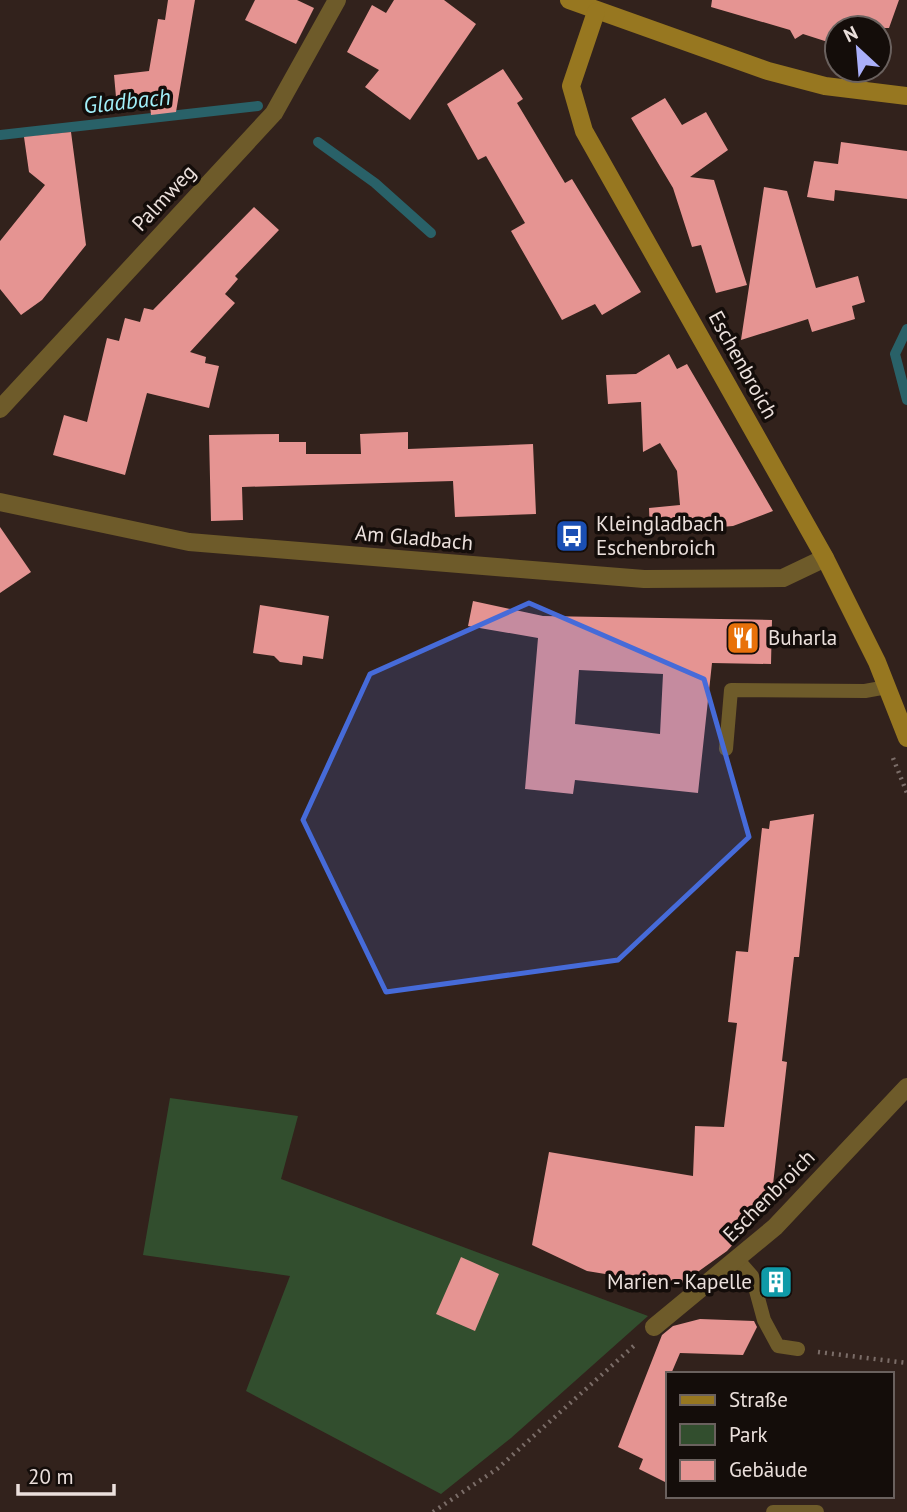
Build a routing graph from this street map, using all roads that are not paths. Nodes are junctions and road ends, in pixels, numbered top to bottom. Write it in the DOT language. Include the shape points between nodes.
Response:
graph roads {
  1 [pos="337,0"];
  2 [pos="569,0"];
  3 [pos="596,12"];
  4 [pos="907,96"];
  5 [pos="0,409"];
  6 [pos="0,502"];
  7 [pos="825,558"];
  8 [pos="887,687"];
  9 [pos="907,738"];
  10 [pos="726,749"];
  11 [pos="907,1087"];
  12 [pos="738,1260"];
  13 [pos="654,1327"];
  14 [pos="798,1349"];
  15 [pos="774,1512"];
  16 [pos="817,1512"];
  1 -- 5 [label="street, Palmweg" via="274,113"];
  2 -- 3 [label="street"];
  3 -- 4 [label="street" via="825,86"];
  3 -- 7 [label="street, Eschenbroich" via="571,86 584,131"];
  6 -- 7 [label="street, Am Gladbach" via="189,542 644,579 783,578"];
  7 -- 8 [label="street, Eschenbroich"];
  8 -- 9 [label="street, Eschenbroich"];
  8 -- 10 [label="lane" via="865,691 731,690"];
  11 -- 12 [label="street, Eschenbroich"];
  12 -- 13 [label="street, Eschenbroich"];
  12 -- 14 [label="lane" via="752,1276 764,1320 778,1346"];
  15 -- 16 [label="lane"];
}
